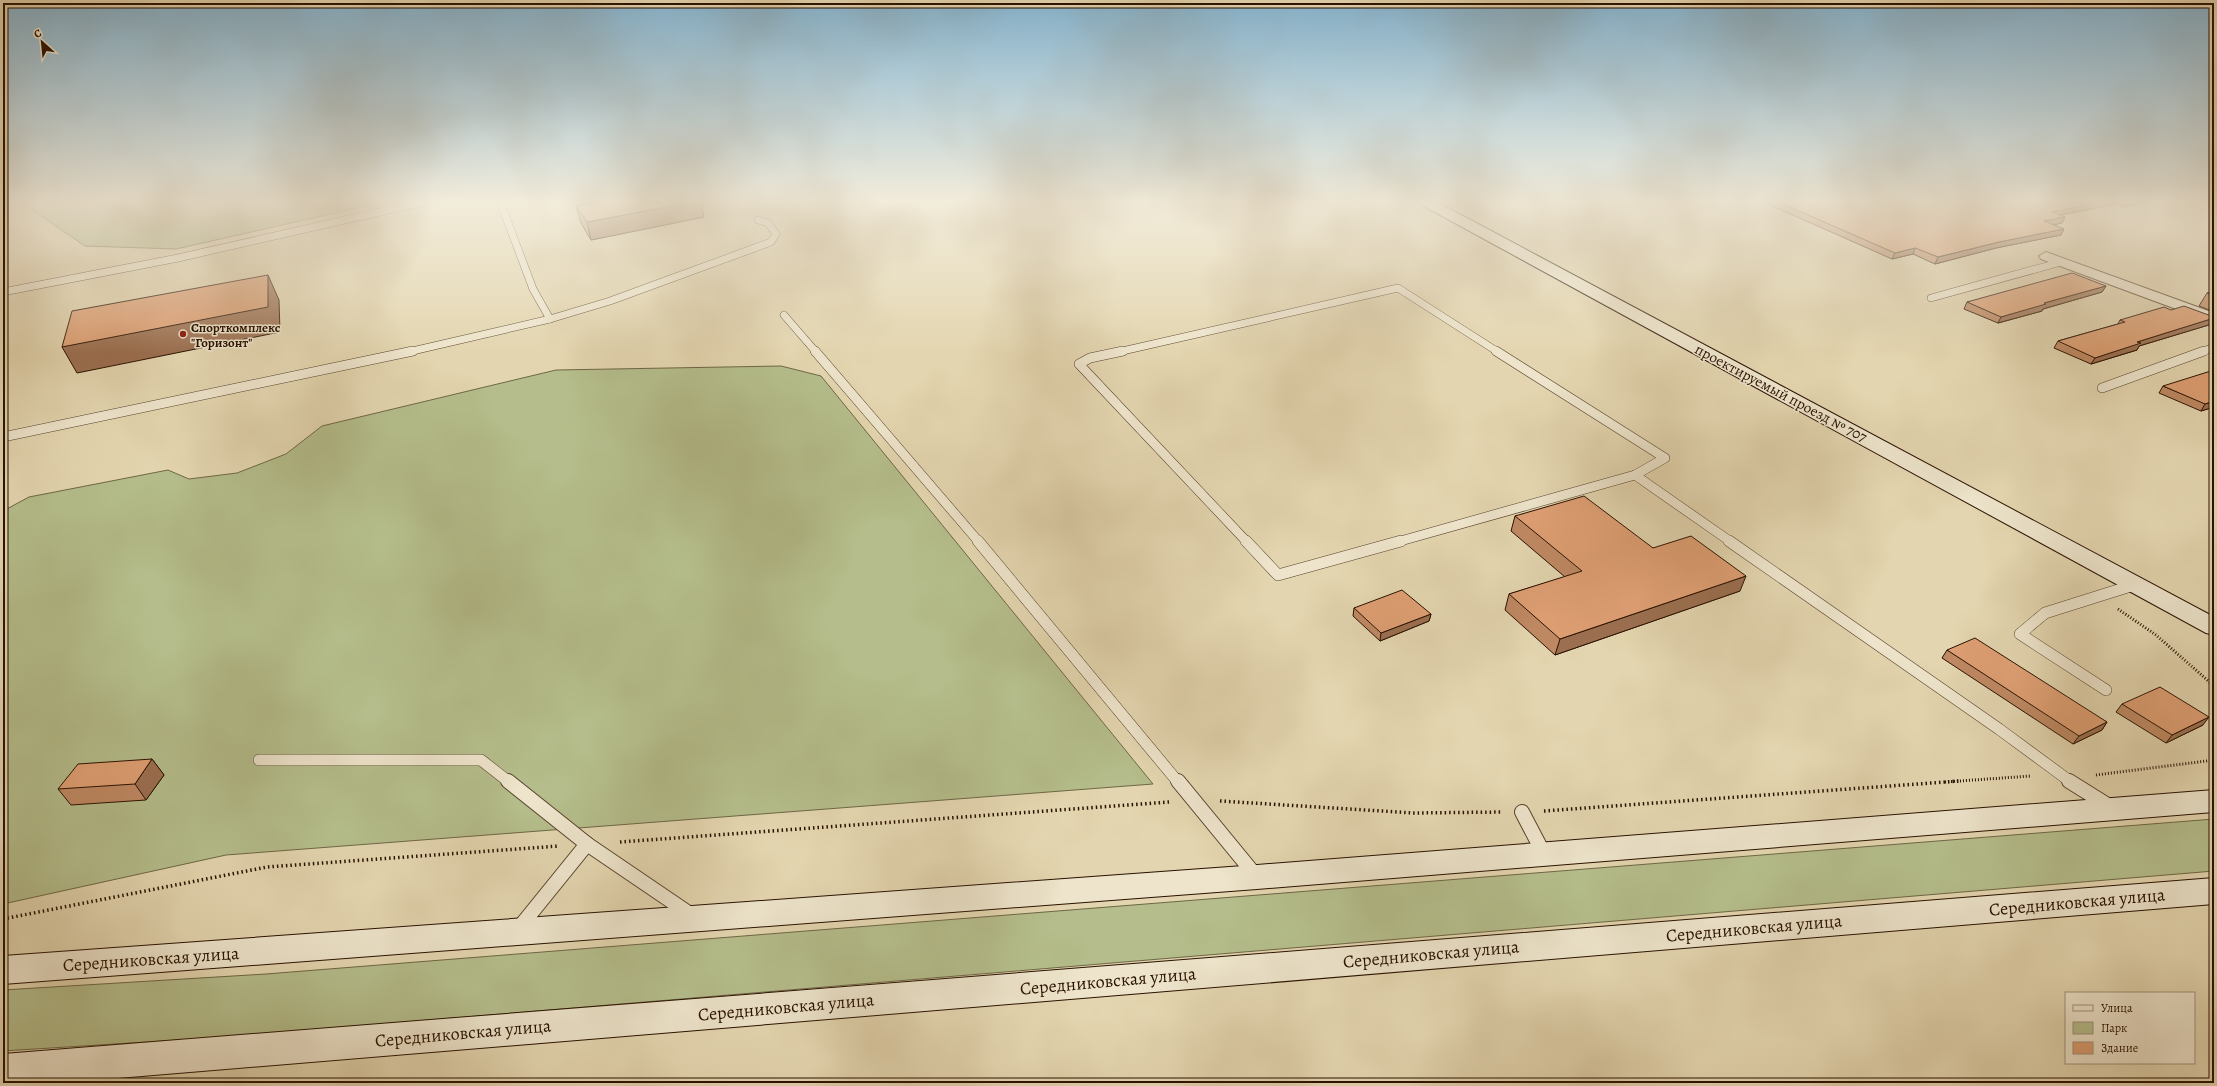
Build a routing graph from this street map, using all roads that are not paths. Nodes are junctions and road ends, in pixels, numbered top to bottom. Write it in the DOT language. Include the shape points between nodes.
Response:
graph roads {
  1 [pos="206,252"];
  2 [pos="519,252"];
  3 [pos="745,252"];
  4 [pos="1519,252"];
  5 [pos="2046,256"];
  6 [pos="2061,262"];
  7 [pos="3,292"];
  8 [pos="1931,298"];
  9 [pos="784,315"];
  10 [pos="2214,318"];
  11 [pos="550,319"];
  12 [pos="2214,347"];
  13 [pos="2102,388"];
  14 [pos="3,437"];
  15 [pos="1635,475"];
  16 [pos="2137,584"];
  17 [pos="2214,626"];
  18 [pos="2106,690"];
  19 [pos="259,760"];
  20 [pos="2214,800"];
  21 [pos="2112,809"];
  22 [pos="1522,812"];
  23 [pos="587,844"];
  24 [pos="1544,854"];
  25 [pos="1257,877"];
  26 [pos="2214,891"];
  27 [pos="696,919"];
  28 [pos="516,932"];
  29 [pos="3,970"];
  30 [pos="3,1071"];
  1 -- 7 [label="lane"];
  2 -- 11 [label="lane" via="533,289"];
  3 -- 11 [label="lane" via="610,301"];
  4 -- 16 [label="street, проектируемый проезд № 707"];
  5 -- 6 [label="street"];
  6 -- 8 [label="lane"];
  6 -- 10 [label="street"];
  9 -- 25 [label="lane" via="968,528"];
  11 -- 14 [label="lane" via="477,337"];
  12 -- 13 [label="lane"];
  15 -- 15 [label="lane" via="1665,458 1398,288 1090,358 1079,364 1278,575"];
  15 -- 21 [label="lane" via="1999,729 2058,774"];
  16 -- 17 [label="street"];
  16 -- 18 [label="lane" via="2045,613 2020,634"];
  19 -- 23 [label="lane" via="482,760"];
  20 -- 21 [label="street, Середниковская улица"];
  21 -- 24 [label="street, Середниковская улица"];
  22 -- 24 [label="lane"];
  23 -- 27 [label="lane"];
  23 -- 28 [label="lane"];
  24 -- 25 [label="street, Середниковская улица"];
  25 -- 27 [label="street, Середниковская улица"];
  26 -- 30 [label="street, Середниковская улица"];
  27 -- 28 [label="street, Середниковская улица"];
  28 -- 29 [label="street, Середниковская улица"];
}
